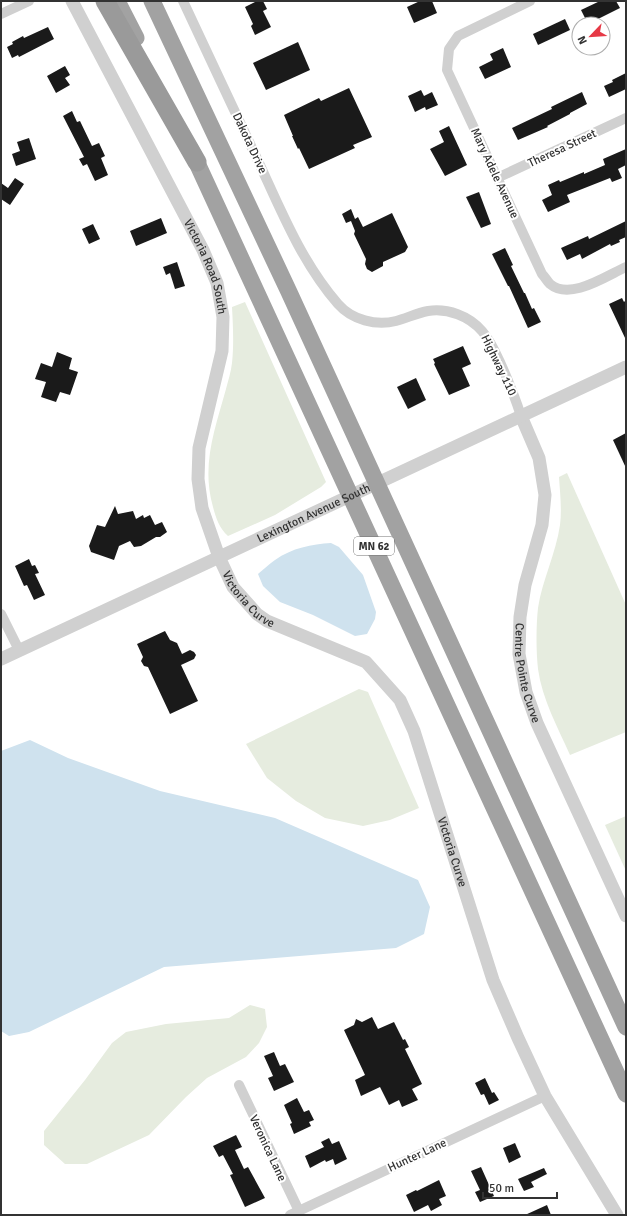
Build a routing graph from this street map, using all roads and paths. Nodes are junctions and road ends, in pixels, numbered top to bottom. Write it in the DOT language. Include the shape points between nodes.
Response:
graph roads {
  1 [pos="29,1"];
  2 [pos="72,1"];
  3 [pos="105,1"];
  4 [pos="117,1"];
  5 [pos="152,1"];
  6 [pos="183,1"];
  7 [pos="530,1"];
  8 [pos="1,14"];
  9 [pos="626,118"];
  10 [pos="197,162"];
  11 [pos="497,178"];
  12 [pos="626,267"];
  13 [pos="321,282"];
  14 [pos="626,366"];
  15 [pos="521,416"];
  16 [pos="376,483"];
  17 [pos="350,495"];
  18 [pos="219,557"];
  19 [pos="1,614"];
  20 [pos="19,650"];
  21 [pos="1,659"];
  22 [pos="626,916"];
  23 [pos="626,1027"];
  24 [pos="239,1085"];
  25 [pos="626,1094"];
  26 [pos="545,1096"];
  27 [pos="294,1213"];
  28 [pos="617,1215"];
  1 -- 8 [label="street"];
  2 -- 18 [label="street, Victoria Road South" via="217,283 222,317 222,350 199,448 198,479 202,508"];
  3 -- 10 [label="highway"];
  4 -- 10 [label="highway, MN 62"];
  5 -- 16 [label="highway, MN 62" via="290,292"];
  6 -- 13 [label="street, Dakota Drive" via="296,242"];
  7 -- 11 [label="street, Mary Adele Avenue" via="458,36 449,49 447,70"];
  9 -- 11 [label="street, Theresa Street"];
  10 -- 17 [label="highway, MN 62"];
  11 -- 12 [label="street, Mary Adele Avenue" via="542,274 550,284 559,289 579,289"];
  13 -- 15 [label="street, Highway 110" via="339,305 350,314 374,322 390,322 435,310 461,315 471,320 482,330 492,346"];
  14 -- 15 [label="street, Lexington Avenue South"];
  15 -- 16 [label="street, Lexington Avenue South"];
  15 -- 22 [label="street, Centre Pointe Curve" via="539,458 545,495 542,525 525,585 520,617 520,654 526,692 537,723"];
  16 -- 17 [label="street, Lexington Avenue South"];
  16 -- 23 [label="highway, MN 62"];
  17 -- 18 [label="street, Lexington Avenue South"];
  17 -- 25 [label="highway, MN 62"];
  18 -- 20 [label="street, Lexington Avenue South"];
  18 -- 26 [label="street, Victoria Curve" via="233,587 257,614 267,621 366,662 400,700 414,731 492,980"];
  19 -- 20 [label="street"];
  20 -- 21 [label="street, Lexington Avenue South"];
  24 -- 27 [label="street, Veronica Lane"];
  26 -- 27 [label="street, Hunter Lane"];
  26 -- 28 [label="street, Victoria Curve"];
}
